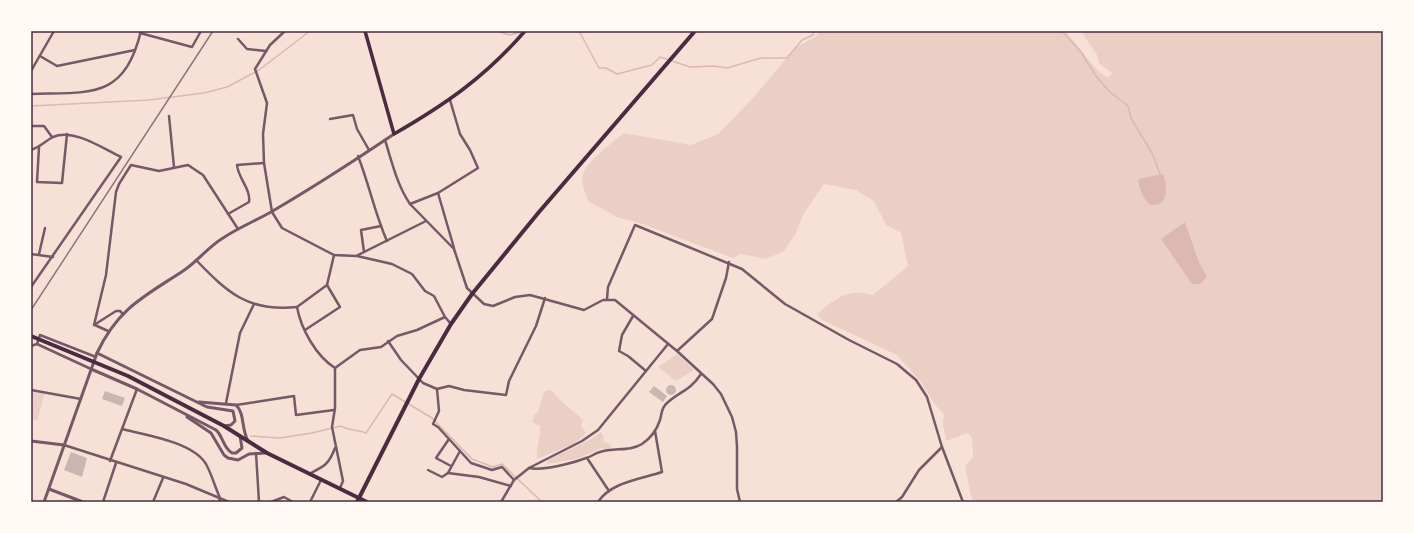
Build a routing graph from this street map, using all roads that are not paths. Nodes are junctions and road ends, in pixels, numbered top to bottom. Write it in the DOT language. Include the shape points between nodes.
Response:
graph roads {
  1 [pos="54,31"];
  2 [pos="201,31"];
  3 [pos="285,31"];
  4 [pos="365,31"];
  5 [pos="525,31"];
  6 [pos="695,31"];
  7 [pos="141,32"];
  8 [pos="238,39"];
  9 [pos="135,50"];
  10 [pos="266,51"];
  11 [pos="40,56"];
  12 [pos="31,71"];
  13 [pos="31,94"];
  14 [pos="450,100"];
  15 [pos="169,116"];
  16 [pos="330,119"];
  17 [pos="31,126"];
  18 [pos="67,134"];
  19 [pos="394,134"];
  20 [pos="52,137"];
  21 [pos="386,140"];
  22 [pos="39,147"];
  23 [pos="31,150"];
  24 [pos="369,150"];
  25 [pos="358,156"];
  26 [pos="264,163"];
  27 [pos="174,168"];
  28 [pos="438,193"];
  29 [pos="410,204"];
  30 [pos="272,212"];
  31 [pos="228,214"];
  32 [pos="426,220"];
  33 [pos="380,226"];
  34 [pos="45,228"];
  35 [pos="238,230"];
  36 [pos="387,241"];
  37 [pos="454,249"];
  38 [pos="364,252"];
  39 [pos="31,254"];
  40 [pos="39,254"];
  41 [pos="334,255"];
  42 [pos="54,256"];
  43 [pos="356,256"];
  44 [pos="196,260"];
  45 [pos="729,262"];
  46 [pos="327,285"];
  47 [pos="31,287"];
  48 [pos="472,294"];
  49 [pos="545,298"];
  50 [pos="607,299"];
  51 [pos="254,304"];
  52 [pos="297,307"];
  53 [pos="123,314"];
  54 [pos="633,316"];
  55 [pos="445,317"];
  56 [pos="452,324"];
  57 [pos="95,325"];
  58 [pos="305,330"];
  59 [pos="108,331"];
  60 [pos="31,336"];
  61 [pos="388,341"];
  62 [pos="37,344"];
  63 [pos="668,344"];
  64 [pos="31,346"];
  65 [pos="677,351"];
  66 [pos="97,353"];
  67 [pos="96,357"];
  68 [pos="335,368"];
  69 [pos="91,369"];
  70 [pos="646,371"];
  71 [pos="701,374"];
  72 [pos="419,379"];
  73 [pos="137,389"];
  74 [pos="438,389"];
  75 [pos="31,390"];
  76 [pos="81,399"];
  77 [pos="197,402"];
  78 [pos="226,403"];
  79 [pos="236,405"];
  80 [pos="174,408"];
  81 [pos="335,410"];
  82 [pos="224,426"];
  83 [pos="122,428"];
  84 [pos="655,431"];
  85 [pos="240,436"];
  86 [pos="449,439"];
  87 [pos="31,441"];
  88 [pos="248,441"];
  89 [pos="64,445"];
  90 [pos="942,447"];
  91 [pos="335,448"];
  92 [pos="460,451"];
  93 [pos="256,453"];
  94 [pos="267,453"];
  95 [pos="587,458"];
  96 [pos="110,461"];
  97 [pos="116,463"];
  98 [pos="451,466"];
  99 [pos="529,468"];
  100 [pos="428,470"];
  101 [pos="448,473"];
  102 [pos="309,474"];
  103 [pos="163,478"];
  104 [pos="321,480"];
  105 [pos="514,480"];
  106 [pos="511,486"];
  107 [pos="49,489"];
  108 [pos="340,489"];
  109 [pos="609,491"];
  110 [pos="220,498"];
  111 [pos="358,500"];
  112 [pos="44,502"];
  113 [pos="83,502"];
  114 [pos="103,502"];
  115 [pos="153,502"];
  116 [pos="219,502"];
  117 [pos="229,502"];
  118 [pos="259,502"];
  119 [pos="271,502"];
  120 [pos="293,502"];
  121 [pos="310,502"];
  122 [pos="367,502"];
  123 [pos="501,502"];
  124 [pos="598,502"];
  125 [pos="740,502"];
  126 [pos="896,502"];
  127 [pos="963,502"];
  1 -- 11 [label="street"];
  2 -- 7 [label="street" via="192,47"];
  3 -- 10 [label="street"];
  4 -- 19 [label="main road"];
  5 -- 14 [label="main road" via="488,71"];
  6 -- 48 [label="main road" via="538,212"];
  7 -- 9 [label="street"];
  8 -- 10 [label="street" via="247,49"];
  9 -- 11 [label="street" via="57,66"];
  9 -- 13 [label="street" via="129,65 119,78 95,91"];
  10 -- 26 [label="street" via="255,69 267,102 263,134"];
  11 -- 12 [label="street"];
  14 -- 19 [label="main road"];
  14 -- 28 [label="street" via="460,134 478,168"];
  15 -- 27 [label="street"];
  16 -- 24 [label="street" via="353,115"];
  17 -- 20 [label="street" via="44,126"];
  18 -- 20 [label="street"];
  18 -- 22 [label="street" via="62,183 37,182"];
  18 -- 42 [label="street" via="121,157"];
  19 -- 21 [label="street"];
  20 -- 22 [label="street"];
  21 -- 24 [label="street"];
  21 -- 29 [label="street" via="394,171"];
  22 -- 23 [label="street"];
  24 -- 25 [label="street"];
  25 -- 30 [label="street"];
  25 -- 33 [label="street"];
  26 -- 30 [label="street"];
  26 -- 31 [label="street" via="237,166 250,197 249,202"];
  27 -- 31 [label="street" via="188,165 203,175"];
  27 -- 57 [label="street" via="159,171 131,165 119,184 106,275"];
  28 -- 29 [label="street"];
  28 -- 37 [label="street"];
  29 -- 32 [label="street"];
  30 -- 35 [label="street"];
  30 -- 41 [label="street" via="282,228"];
  31 -- 35 [label="street"];
  32 -- 36 [label="street"];
  32 -- 37 [label="street"];
  33 -- 36 [label="street"];
  33 -- 38 [label="street" via="361,230"];
  34 -- 40 [label="street"];
  35 -- 44 [label="street" via="212,245"];
  36 -- 38 [label="street"];
  37 -- 48 [label="street" via="467,288"];
  38 -- 43 [label="street"];
  39 -- 40 [label="street"];
  40 -- 42 [label="street"];
  41 -- 43 [label="street"];
  41 -- 46 [label="street"];
  42 -- 47 [label="street"];
  43 -- 55 [label="street" via="392,264 412,274 425,291 434,296"];
  44 -- 51 [label="street" via="235,297"];
  44 -- 53 [label="street"];
  45 -- 50 [label="street" via="635,225 608,287"];
  45 -- 65 [label="street" via="712,319"];
  45 -- 90 [label="street" via="742,269 785,304 897,364 916,380 927,397"];
  46 -- 52 [label="street"];
  46 -- 58 [label="street" via="340,308"];
  48 -- 49 [label="street" via="484,304 493,306 515,297 530,295"];
  48 -- 56 [label="main road"];
  49 -- 50 [label="street" via="584,310"];
  49 -- 74 [label="street" via="536,326 509,381 506,395 448,386"];
  50 -- 54 [label="street" via="615,300"];
  51 -- 52 [label="street" via="275,308"];
  51 -- 78 [label="street" via="240,333"];
  52 -- 58 [label="street"];
  53 -- 57 [label="street" via="116,311"];
  53 -- 59 [label="street"];
  54 -- 63 [label="street"];
  54 -- 70 [label="street" via="622,335 619,351"];
  55 -- 56 [label="street"];
  55 -- 61 [label="street"];
  56 -- 72 [label="main road"];
  57 -- 59 [label="street"];
  58 -- 68 [label="street" via="325,362"];
  59 -- 66 [label="street"];
  60 -- 82 [label="main road" via="128,376"];
  61 -- 68 [label="street" via="381,347 360,350"];
  61 -- 72 [label="street"];
  62 -- 64 [label="street"];
  62 -- 67 [label="street" via="40,335"];
  62 -- 69 [label="street"];
  63 -- 65 [label="street"];
  63 -- 70 [label="street"];
  65 -- 71 [label="street"];
  66 -- 67 [label="street"];
  66 -- 77 [label="street"];
  67 -- 69 [label="street"];
  68 -- 81 [label="street"];
  69 -- 73 [label="street"];
  69 -- 76 [label="street"];
  70 -- 99 [label="street" via="592,434"];
  71 -- 84 [label="street" via="694,385 661,410 661,418"];
  71 -- 125 [label="street" via="714,384 732,417 737,447 736,478"];
  72 -- 74 [label="street"];
  72 -- 111 [label="main road"];
  73 -- 80 [label="street"];
  73 -- 83 [label="street"];
  74 -- 86 [label="street" via="439,411 433,424"];
  75 -- 76 [label="street"];
  76 -- 89 [label="street"];
  77 -- 78 [label="street"];
  77 -- 82 [label="street" via="207,407 233,411 235,421"];
  78 -- 79 [label="street"];
  79 -- 81 [label="street" via="294,396 296,415"];
  79 -- 88 [label="street" via="241,412 242,430"];
  80 -- 85 [label="street" via="216,430 226,448 232,453 242,448"];
  80 -- 93 [label="street" via="211,433 228,458 238,460"];
  81 -- 91 [label="street" via="332,427"];
  82 -- 85 [label="main road"];
  83 -- 96 [label="street"];
  83 -- 110 [label="street" via="173,443 198,455 206,464"];
  84 -- 95 [label="street" via="641,445 624,450 601,451"];
  84 -- 109 [label="street" via="662,472"];
  85 -- 88 [label="main road"];
  86 -- 92 [label="street"];
  86 -- 98 [label="street" via="436,458"];
  87 -- 89 [label="street"];
  88 -- 94 [label="main road"];
  89 -- 96 [label="street"];
  89 -- 107 [label="street"];
  90 -- 126 [label="street" via="919,470"];
  90 -- 127 [label="street"];
  91 -- 102 [label="street" via="331,460 324,467"];
  91 -- 108 [label="street" via="343,481"];
  92 -- 98 [label="street"];
  92 -- 105 [label="street" via="471,463 492,470 502,467"];
  93 -- 94 [label="street"];
  93 -- 118 [label="street"];
  94 -- 102 [label="main road"];
  95 -- 99 [label="street" via="536,469"];
  95 -- 109 [label="street"];
  96 -- 97 [label="street"];
  97 -- 103 [label="street"];
  97 -- 114 [label="street"];
  98 -- 101 [label="street"];
  99 -- 105 [label="street"];
  100 -- 101 [label="street" via="442,477"];
  101 -- 106 [label="street"];
  102 -- 104 [label="main road"];
  103 -- 110 [label="street"];
  103 -- 115 [label="street"];
  104 -- 108 [label="main road"];
  104 -- 121 [label="street"];
  105 -- 106 [label="street"];
  106 -- 123 [label="street"];
  107 -- 112 [label="street"];
  107 -- 113 [label="street"];
  108 -- 111 [label="main road"];
  109 -- 124 [label="street"];
  110 -- 116 [label="street"];
  110 -- 117 [label="street"];
  111 -- 122 [label="main road"];
  119 -- 120 [label="street" via="284,498"];
}
